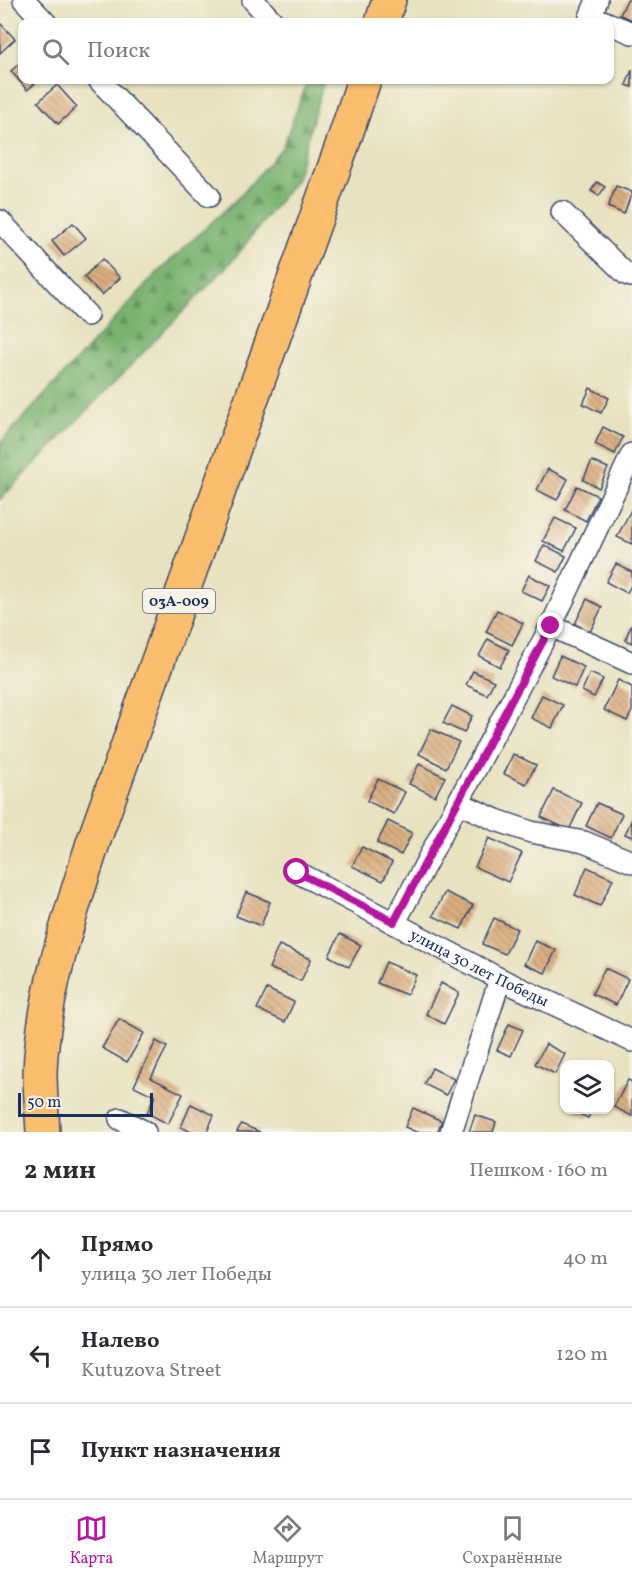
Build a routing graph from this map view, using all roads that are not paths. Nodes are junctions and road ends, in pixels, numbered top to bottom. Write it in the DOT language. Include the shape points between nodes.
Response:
graph roads {
  1 [pos="24,0"];
  2 [pos="253,0"];
  3 [pos="389,0"];
  4 [pos="41,18"];
  5 [pos="269,18"];
  6 [pos="383,18"];
  7 [pos="614,26"];
  8 [pos="632,33"];
  9 [pos="103,84"];
  10 [pos="363,84"];
  11 [pos="209,196"];
  12 [pos="562,212"];
  13 [pos="0,221"];
  14 [pos="632,276"];
  15 [pos="87,315"];
  16 [pos="630,466"];
  17 [pos="551,626"];
  18 [pos="632,663"];
  19 [pos="459,803"];
  20 [pos="632,862"];
  21 [pos="297,872"];
  22 [pos="394,922"];
  23 [pos="500,979"];
  24 [pos="632,1041"];
  25 [pos="120,1119"];
  26 [pos="43,1132"];
  27 [pos="145,1132"];
  28 [pos="451,1132"];
  1 -- 4 [label="street"];
  2 -- 5 [label="street"];
  3 -- 6 [label="main road"];
  7 -- 8 [label="street"];
  9 -- 11 [label="street"];
  10 -- 26 [label="main road, 03А-009" via="93,840 63,939 47,1010 41,1062"];
  12 -- 14 [label="street"];
  13 -- 15 [label="street"];
  16 -- 17 [label="street"];
  17 -- 18 [label="street"];
  17 -- 19 [label="street"];
  19 -- 20 [label="street" via="531,832 584,842"];
  19 -- 22 [label="street"];
  21 -- 22 [label="street, улица 30 лет Победы"];
  22 -- 23 [label="street, улица 30 лет Победы"];
  23 -- 24 [label="street, улица 30 лет Победы"];
  23 -- 28 [label="street"];
  25 -- 27 [label="street"];
}
